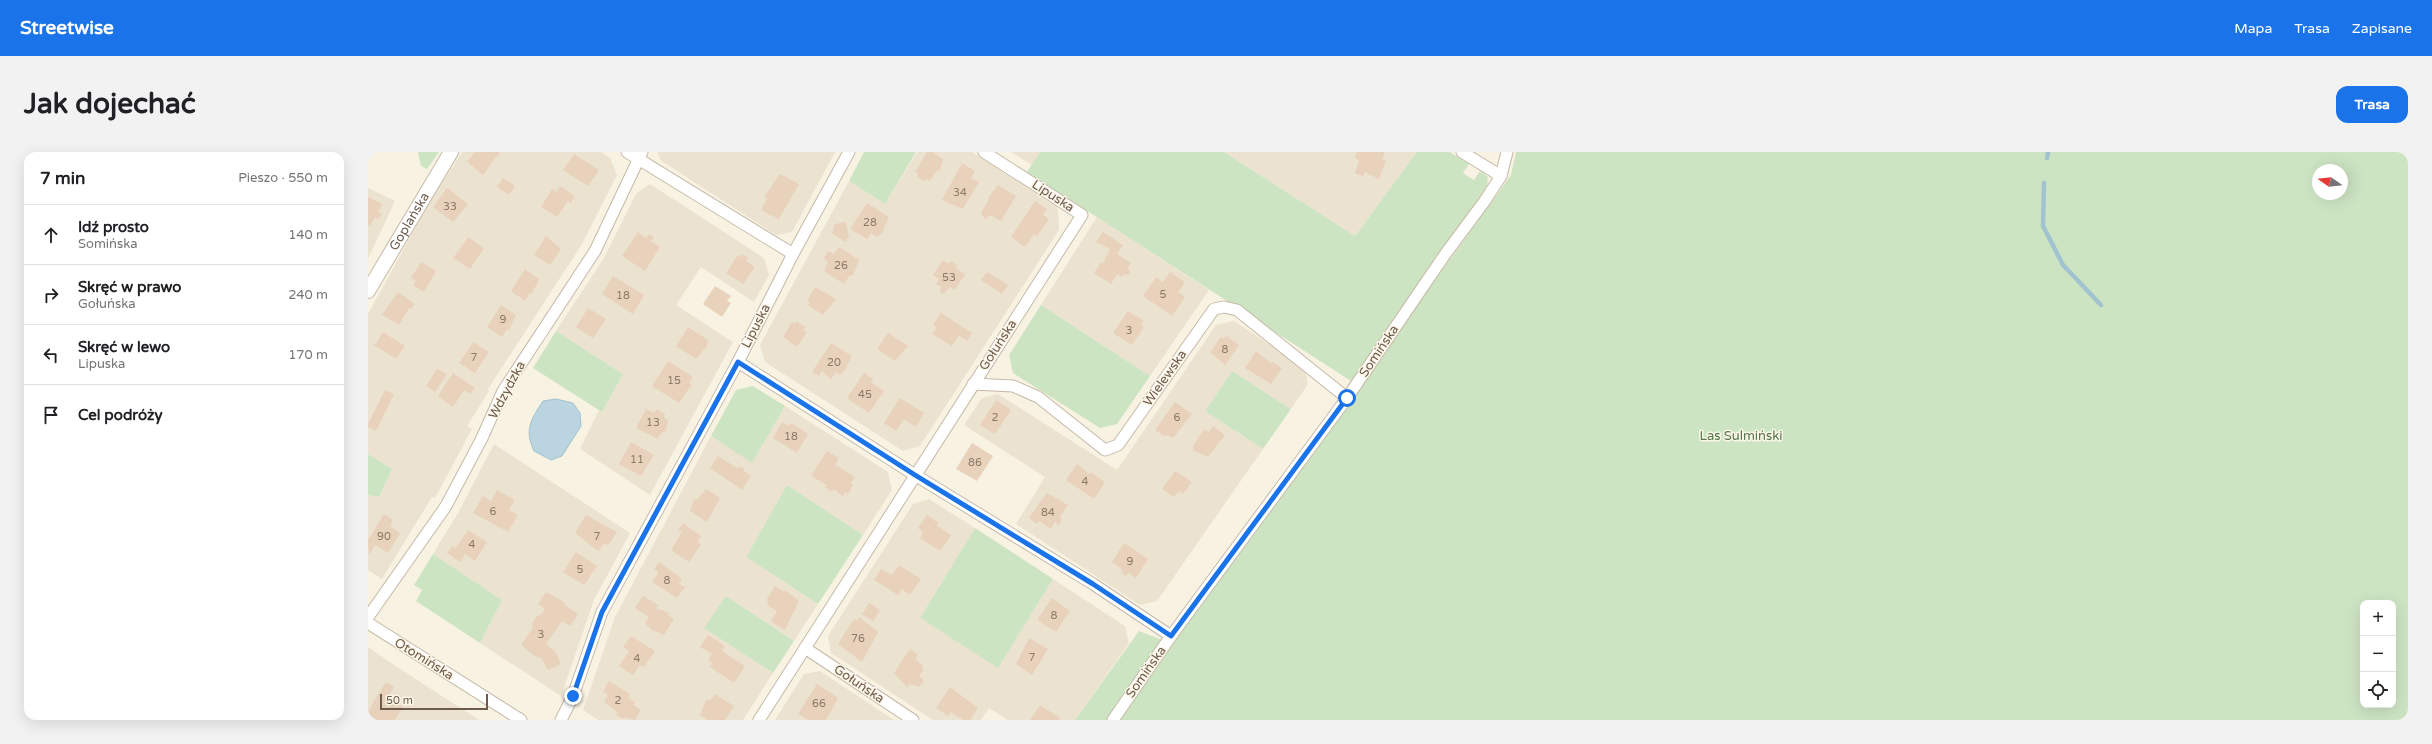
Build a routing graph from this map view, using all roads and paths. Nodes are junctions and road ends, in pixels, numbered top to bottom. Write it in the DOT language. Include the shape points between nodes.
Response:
graph roads {
  1 [pos="450,152"];
  2 [pos="627,152"];
  3 [pos="849,152"];
  4 [pos="984,152"];
  5 [pos="1462,152"];
  6 [pos="1506,152"];
  7 [pos="640,155"];
  8 [pos="1501,176"];
  9 [pos="1082,215"];
  10 [pos="793,254"];
  11 [pos="368,291"];
  12 [pos="738,362"];
  13 [pos="973,384"];
  14 [pos="1347,398"];
  15 [pos="915,475"];
  16 [pos="368,617"];
  17 [pos="368,624"];
  18 [pos="1171,636"];
  19 [pos="805,648"];
  20 [pos="521,720"];
  21 [pos="561,720"];
  22 [pos="759,720"];
  23 [pos="913,720"];
  24 [pos="1113,720"];
  1 -- 11 [label="street, Goplańska"];
  2 -- 7 [label="street"];
  3 -- 10 [label="street, Lipuska"];
  4 -- 9 [label="street, Lipuska"];
  5 -- 8 [label="street"];
  6 -- 8 [label="street, Somińska"];
  7 -- 10 [label="street"];
  7 -- 16 [label="street, Wdzydzka" via="595,251 503,391 482,438 446,506"];
  8 -- 14 [label="street, Somińska"];
  9 -- 13 [label="street, Gołuńska"];
  10 -- 12 [label="street, Lipuska"];
  12 -- 15 [label="street"];
  12 -- 21 [label="street, Lipuska" via="602,612 573,696"];
  13 -- 14 [label="street, Wielewska" via="1013,386 1038,397 1106,450 1118,444 1214,309 1224,307 1237,310"];
  13 -- 15 [label="street, Gołuńska"];
  14 -- 18 [label="street, Somińska"];
  15 -- 18 [label="street" via="1093,584"];
  15 -- 19 [label="street, Gołuńska"];
  17 -- 20 [label="street, Otomińska"];
  18 -- 24 [label="street, Somińska"];
  19 -- 22 [label="street, Gołuńska"];
  19 -- 23 [label="street, Gołuńska"];
}
